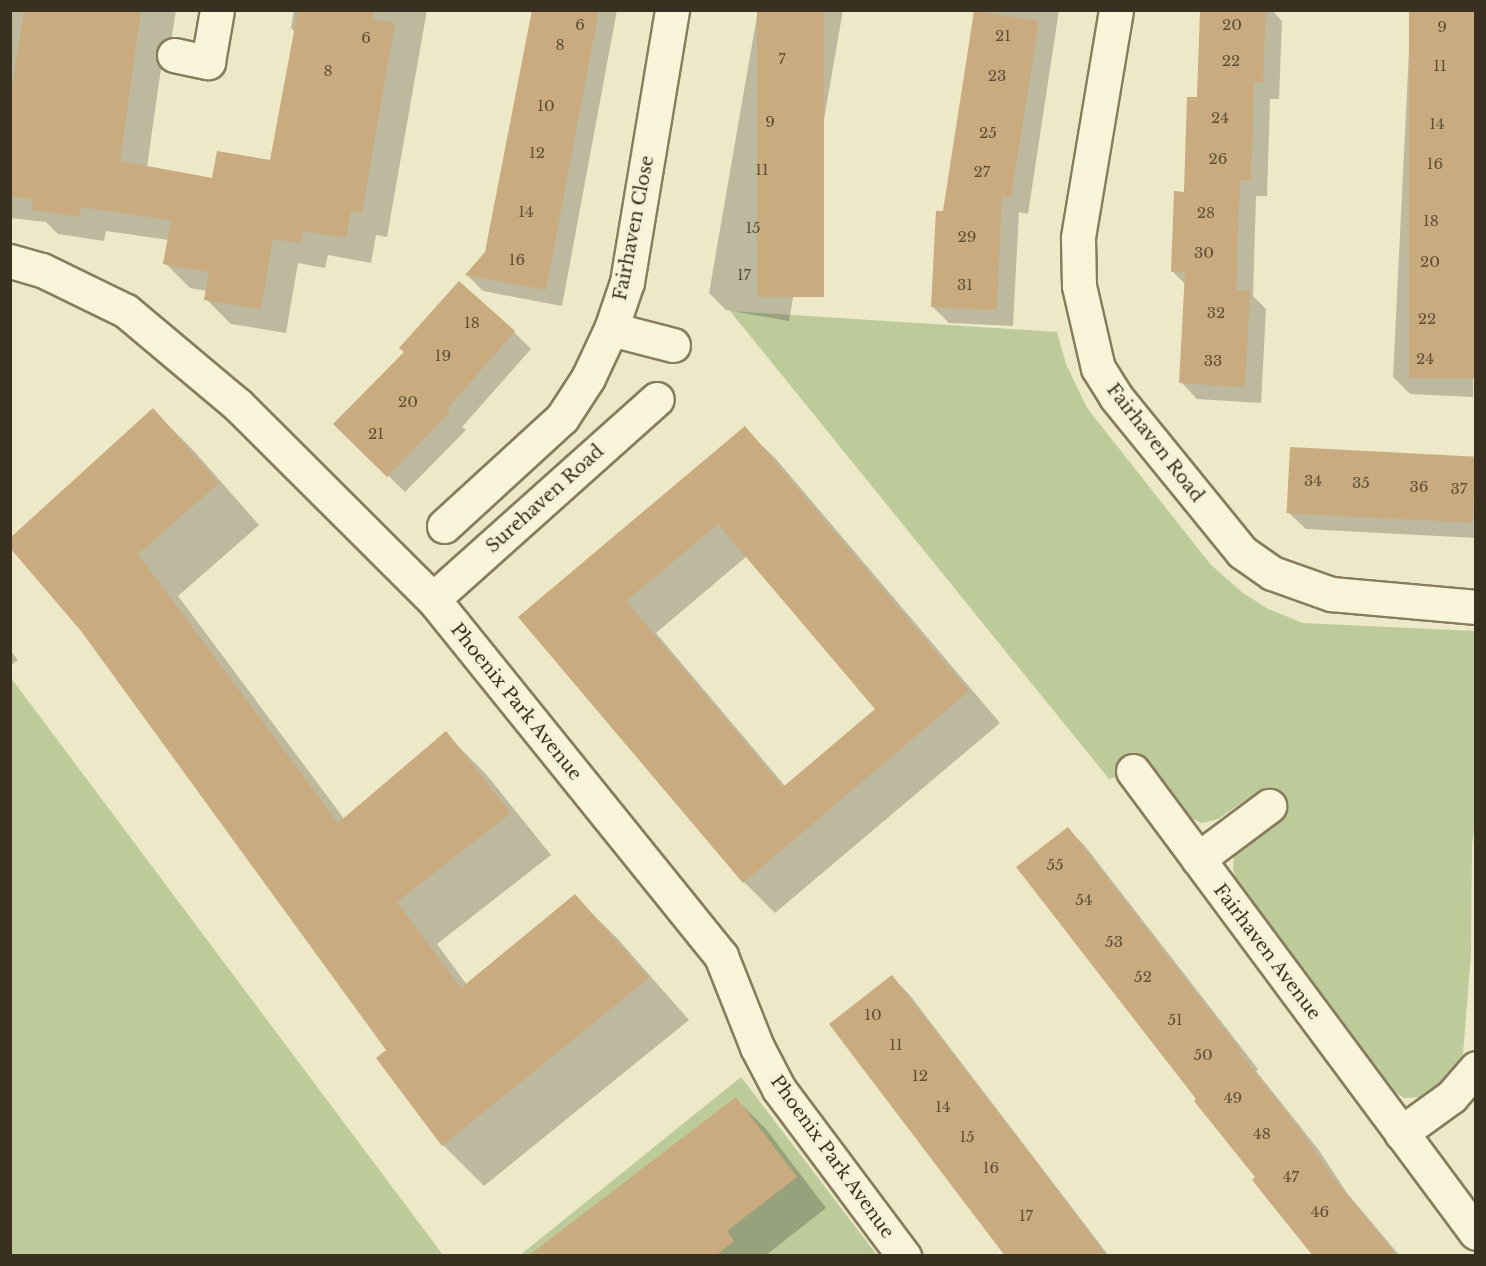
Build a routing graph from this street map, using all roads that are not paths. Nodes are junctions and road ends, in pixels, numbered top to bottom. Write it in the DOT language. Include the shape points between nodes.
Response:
graph roads {
  1 [pos="217,10"];
  2 [pos="672,10"];
  3 [pos="1116,10"];
  4 [pos="174,55"];
  5 [pos="10,261"];
  6 [pos="611,329"];
  7 [pos="673,345"];
  8 [pos="657,399"];
  9 [pos="444,526"];
  10 [pos="433,599"];
  11 [pos="1476,607"];
  12 [pos="1133,771"];
  13 [pos="1269,806"];
  14 [pos="1198,859"];
  15 [pos="1476,1068"];
  16 [pos="1401,1133"];
  17 [pos="1476,1233"];
  18 [pos="904,1256"];
  1 -- 4 [label="street" via="208,62"];
  2 -- 6 [label="street, Fairhaven Close" via="627,282"];
  3 -- 11 [label="street, Fairhaven Road" via="1078,238 1079,286 1098,368 1116,397 1242,552 1272,573 1331,594"];
  5 -- 10 [label="street, Phoenix Park Avenue" via="42,270 126,311 237,404"];
  6 -- 7 [label="street"];
  6 -- 9 [label="street, Fairhaven Close" via="588,378 562,418"];
  8 -- 10 [label="street, Surehaven Road"];
  10 -- 18 [label="street, Phoenix Park Avenue" via="721,956 757,1047 779,1089"];
  12 -- 14 [label="street, Fairhaven Avenue"];
  13 -- 14 [label="street"];
  14 -- 16 [label="street, Fairhaven Avenue"];
  15 -- 16 [label="street" via="1451,1097"];
  16 -- 17 [label="street, Fairhaven Avenue"];
}
